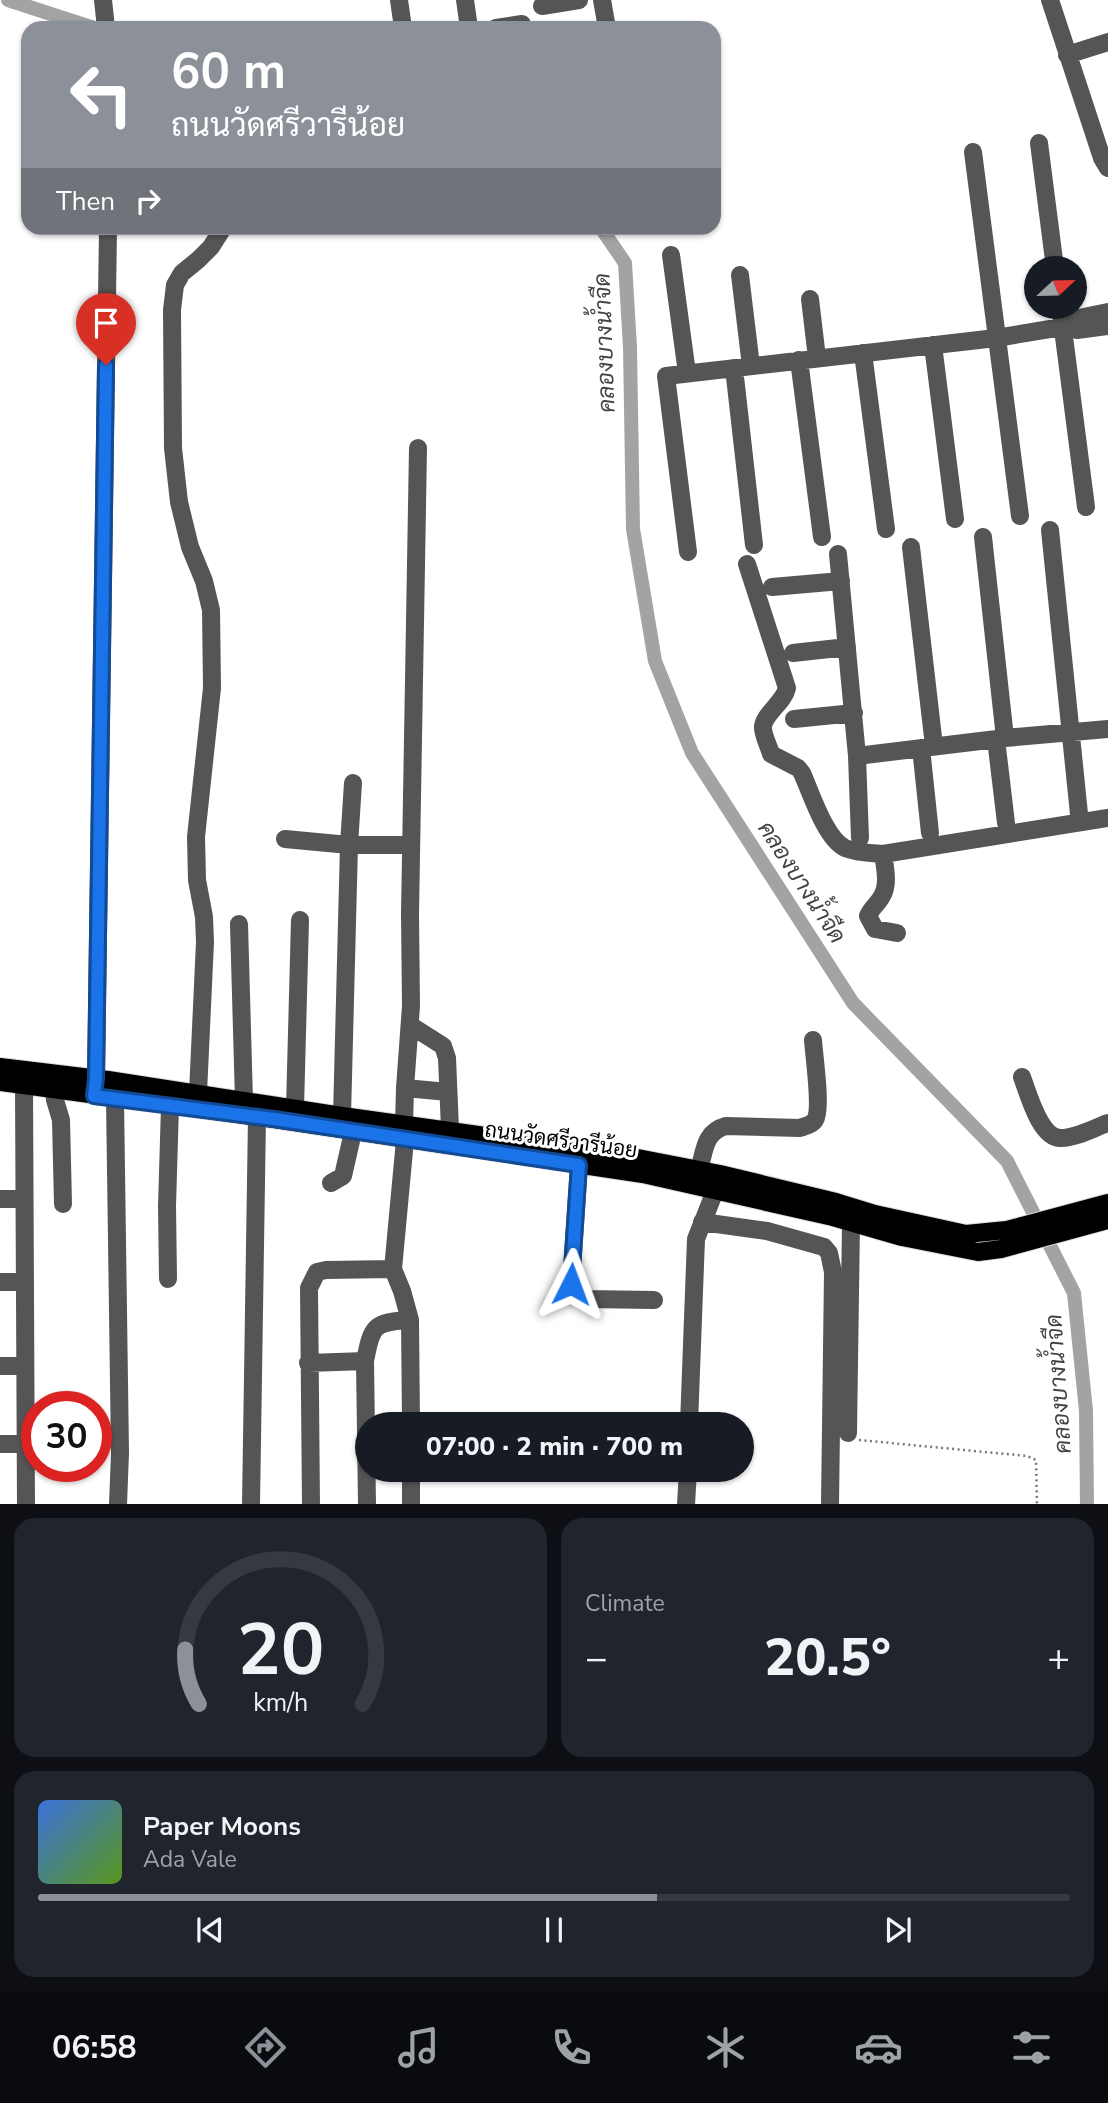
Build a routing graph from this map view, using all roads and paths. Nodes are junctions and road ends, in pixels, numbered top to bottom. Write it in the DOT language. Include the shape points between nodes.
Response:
graph roads {
  1 [pos="103,0"];
  2 [pos="399,0"];
  3 [pos="465,0"];
  4 [pos="579,0"];
  5 [pos="602,0"];
  6 [pos="1055,2"];
  7 [pos="542,6"];
  8 [pos="105,21"];
  9 [pos="402,21"];
  10 [pos="468,21"];
  11 [pos="606,21"];
  12 [pos="1108,42"];
  13 [pos="1068,55"];
  14 [pos="1038,143"];
  15 [pos="973,152"];
  16 [pos="1108,168"];
  17 [pos="108,235"];
  18 [pos="219,235"];
  19 [pos="671,255"];
  20 [pos="1053,256"];
  21 [pos="740,275"];
  22 [pos="810,299"];
  23 [pos="1108,312"];
  24 [pos="1063,319"];
  25 [pos="1065,326"];
  26 [pos="1108,326"];
  27 [pos="996,338"];
  28 [pos="933,345"];
  29 [pos="863,353"];
  30 [pos="817,358"];
  31 [pos="799,360"];
  32 [pos="742,367"];
  33 [pos="687,373"];
  34 [pos="418,448"];
  35 [pos="1086,507"];
  36 [pos="1020,516"];
  37 [pos="955,519"];
  38 [pos="886,529"];
  39 [pos="1051,530"];
  40 [pos="822,537"];
  41 [pos="983,537"];
  42 [pos="754,545"];
  43 [pos="911,547"];
  44 [pos="688,552"];
  45 [pos="838,554"];
  46 [pos="747,564"];
  47 [pos="841,581"];
  48 [pos="772,587"];
  49 [pos="847,647"];
  50 [pos="793,653"];
  51 [pos="854,713"];
  52 [pos="794,719"];
  53 [pos="1108,729"];
  54 [pos="1072,732"];
  55 [pos="1001,738"];
  56 [pos="927,747"];
  57 [pos="857,756"];
  58 [pos="353,783"];
  59 [pos="1079,814"];
  60 [pos="1108,818"];
  61 [pos="1006,823"];
  62 [pos="930,833"];
  63 [pos="860,838"];
  64 [pos="285,839"];
  65 [pos="349,845"];
  66 [pos="411,845"];
  67 [pos="883,854"];
  68 [pos="300,920"];
  69 [pos="239,924"];
  70 [pos="897,933"];
  71 [pos="410,1025"];
  72 [pos="813,1040"];
  73 [pos="1022,1077"];
  74 [pos="1,1082"];
  75 [pos="24,1086"];
  76 [pos="95,1087"];
  77 [pos="405,1088"];
  78 [pos="54,1090"];
  79 [pos="448,1092"];
  80 [pos="198,1093"];
  81 [pos="115,1098"];
  82 [pos="244,1101"];
  83 [pos="170,1106"];
  84 [pos="295,1108"];
  85 [pos="342,1116"];
  86 [pos="257,1117"];
  87 [pos="1108,1123"];
  88 [pos="450,1129"];
  89 [pos="353,1132"];
  90 [pos="404,1132"];
  91 [pos="579,1165"];
  92 [pos="699,1170"];
  93 [pos="331,1182"];
  94 [pos="715,1191"];
  95 [pos="0,1199"];
  96 [pos="24,1199"];
  97 [pos="1108,1203"];
  98 [pos="63,1204"];
  99 [pos="1108,1220"];
  100 [pos="702,1222"];
  101 [pos="851,1223"];
  102 [pos="906,1229"];
  103 [pos="393,1269"];
  104 [pos="168,1279"];
  105 [pos="0,1282"];
  106 [pos="24,1282"];
  107 [pos="654,1300"];
  108 [pos="410,1320"];
  109 [pos="365,1361"];
  110 [pos="308,1363"];
  111 [pos="0,1366"];
  112 [pos="25,1366"];
  113 [pos="25,1391"];
  114 [pos="411,1412"];
  115 [pos="689,1412"];
  116 [pos="848,1433"];
  117 [pos="0,1444"];
  118 [pos="21,1444"];
  119 [pos="26,1482"];
  120 [pos="411,1482"];
  121 [pos="687,1482"];
  122 [pos="26,1504"];
  123 [pos="118,1504"];
  124 [pos="251,1504"];
  125 [pos="311,1504"];
  126 [pos="367,1504"];
  127 [pos="411,1504"];
  128 [pos="686,1504"];
  129 [pos="830,1504"];
  130 [pos="1037,1504"];
  1 -- 8 [label="street"];
  2 -- 9 [label="street"];
  3 -- 10 [label="street"];
  4 -- 7 [label="street"];
  5 -- 11 [label="street"];
  6 -- 13 [label="street"];
  12 -- 13 [label="street"];
  13 -- 16 [label="street"];
  14 -- 20 [label="street"];
  15 -- 27 [label="street"];
  17 -- 76 [label="street"];
  18 -- 80 [label="street" via="182,273 175,285 172,310 178,502 211,610 212,688 196,837 205,942"];
  19 -- 33 [label="street"];
  21 -- 32 [label="street"];
  22 -- 30 [label="street"];
  23 -- 25 [label="street" via="1074,319"];
  24 -- 25 [label="street"];
  25 -- 26 [label="street" via="1077,330"];
  25 -- 27 [label="street"];
  25 -- 35 [label="street"];
  27 -- 28 [label="street"];
  27 -- 36 [label="street"];
  28 -- 29 [label="street"];
  28 -- 37 [label="street"];
  29 -- 30 [label="street"];
  29 -- 38 [label="street"];
  30 -- 31 [label="street"];
  31 -- 32 [label="street"];
  31 -- 40 [label="street"];
  32 -- 33 [label="street"];
  32 -- 42 [label="street"];
  33 -- 44 [label="street" via="666,376"];
  34 -- 66 [label="street"];
  39 -- 54 [label="street"];
  41 -- 55 [label="street"];
  43 -- 56 [label="street"];
  45 -- 47 [label="street"];
  46 -- 67 [label="street" via="787,688 762,727 771,754 802,773 828,831 842,846"];
  47 -- 48 [label="street"];
  47 -- 49 [label="street"];
  49 -- 50 [label="street"];
  49 -- 51 [label="street"];
  51 -- 52 [label="street"];
  51 -- 57 [label="street"];
  53 -- 54 [label="street"];
  54 -- 55 [label="street"];
  54 -- 59 [label="street"];
  55 -- 56 [label="street"];
  55 -- 61 [label="street"];
  56 -- 57 [label="street"];
  56 -- 62 [label="street"];
  57 -- 63 [label="street"];
  58 -- 65 [label="street"];
  60 -- 67 [label="street"];
  64 -- 65 [label="street"];
  65 -- 66 [label="street"];
  65 -- 85 [label="street"];
  66 -- 71 [label="street"];
  67 -- 70 [label="street" via="883,895 868,916 876,929"];
  68 -- 84 [label="street"];
  69 -- 82 [label="street"];
  71 -- 77 [label="street"];
  71 -- 79 [label="street" via="443,1046"];
  72 -- 92 [label="street" via="816,1119 800,1128 716,1129 708,1138"];
  73 -- 87 [label="street" via="1042,1127 1053,1137"];
  74 -- 75 [label="main road, ถนนวัดศรีวารีน้อย"];
  74 -- 76 [label="main road, ถนนวัดศรีวารีน้อย"];
  75 -- 78 [label="main road, ถนนวัดศรีวารีน้อย"];
  75 -- 96 [label="street"];
  76 -- 78 [label="main road, ถนนวัดศรีวารีน้อย"];
  76 -- 80 [label="main road, ถนนวัดศรีวารีน้อย"];
  76 -- 81 [label="main road, ถนนวัดศรีวารีน้อย"];
  77 -- 79 [label="street"];
  77 -- 90 [label="street"];
  78 -- 98 [label="street" via="61,1120"];
  79 -- 88 [label="street"];
  80 -- 82 [label="main road, ถนนวัดศรีวารีน้อย"];
  81 -- 83 [label="main road, ถนนวัดศรีวารีน้อย"];
  81 -- 123 [label="street"];
  82 -- 84 [label="main road, ถนนวัดศรีวารีน้อย"];
  83 -- 86 [label="main road, ถนนวัดศรีวารีน้อย"];
  83 -- 104 [label="street"];
  84 -- 85 [label="main road, ถนนวัดศรีวารีน้อย"];
  85 -- 90 [label="main road, ถนนวัดศรีวารีน้อย"];
  86 -- 89 [label="main road, ถนนวัดศรีวารีน้อย"];
  86 -- 124 [label="street"];
  88 -- 90 [label="main road, ถนนวัดศรีวารีน้อย"];
  88 -- 92 [label="main road, ถนนวัดศรีวารีน้อย"];
  89 -- 90 [label="main road, ถนนวัดศรีวารีน้อย"];
  89 -- 93 [label="street" via="344,1176"];
  90 -- 91 [label="main road, ถนนวัดศรีวารีน้อย"];
  90 -- 103 [label="street"];
  91 -- 94 [label="main road, ถนนวัดศรีวารีน้อย"];
  91 -- 107 [label="street" via="571,1284 576,1293 586,1299"];
  92 -- 102 [label="main road, ถนนวัดศรีวารีน้อย"];
  94 -- 100 [label="street"];
  94 -- 101 [label="main road, ถนนวัดศรีวารีน้อย"];
  95 -- 96 [label="street"];
  96 -- 106 [label="street"];
  97 -- 102 [label="main road, ถนนวัดศรีวารีน้อย" via="990,1233"];
  99 -- 102 [label="main road, ถนนวัดศรีวารีน้อย" via="978,1252"];
  100 -- 115 [label="street" via="694,1255"];
  100 -- 129 [label="street" via="767,1231 810,1242 829,1253 834,1272"];
  101 -- 102 [label="main road, ถนนวัดศรีวารีน้อย"];
  101 -- 116 [label="street"];
  103 -- 108 [label="street"];
  103 -- 110 [label="street" via="317,1272 309,1288"];
  105 -- 106 [label="street"];
  106 -- 112 [label="street"];
  108 -- 109 [label="street" via="381,1325 372,1334"];
  108 -- 114 [label="street"];
  109 -- 110 [label="street"];
  109 -- 126 [label="street"];
  110 -- 125 [label="street"];
  111 -- 112 [label="street"];
  112 -- 113 [label="street"];
  116 -- 130 [label="path" via="858,1440 1027,1455 1036,1460"];
  117 -- 118 [label="street"];
  119 -- 122 [label="street"];
  120 -- 127 [label="street"];
  121 -- 128 [label="street"];
}
